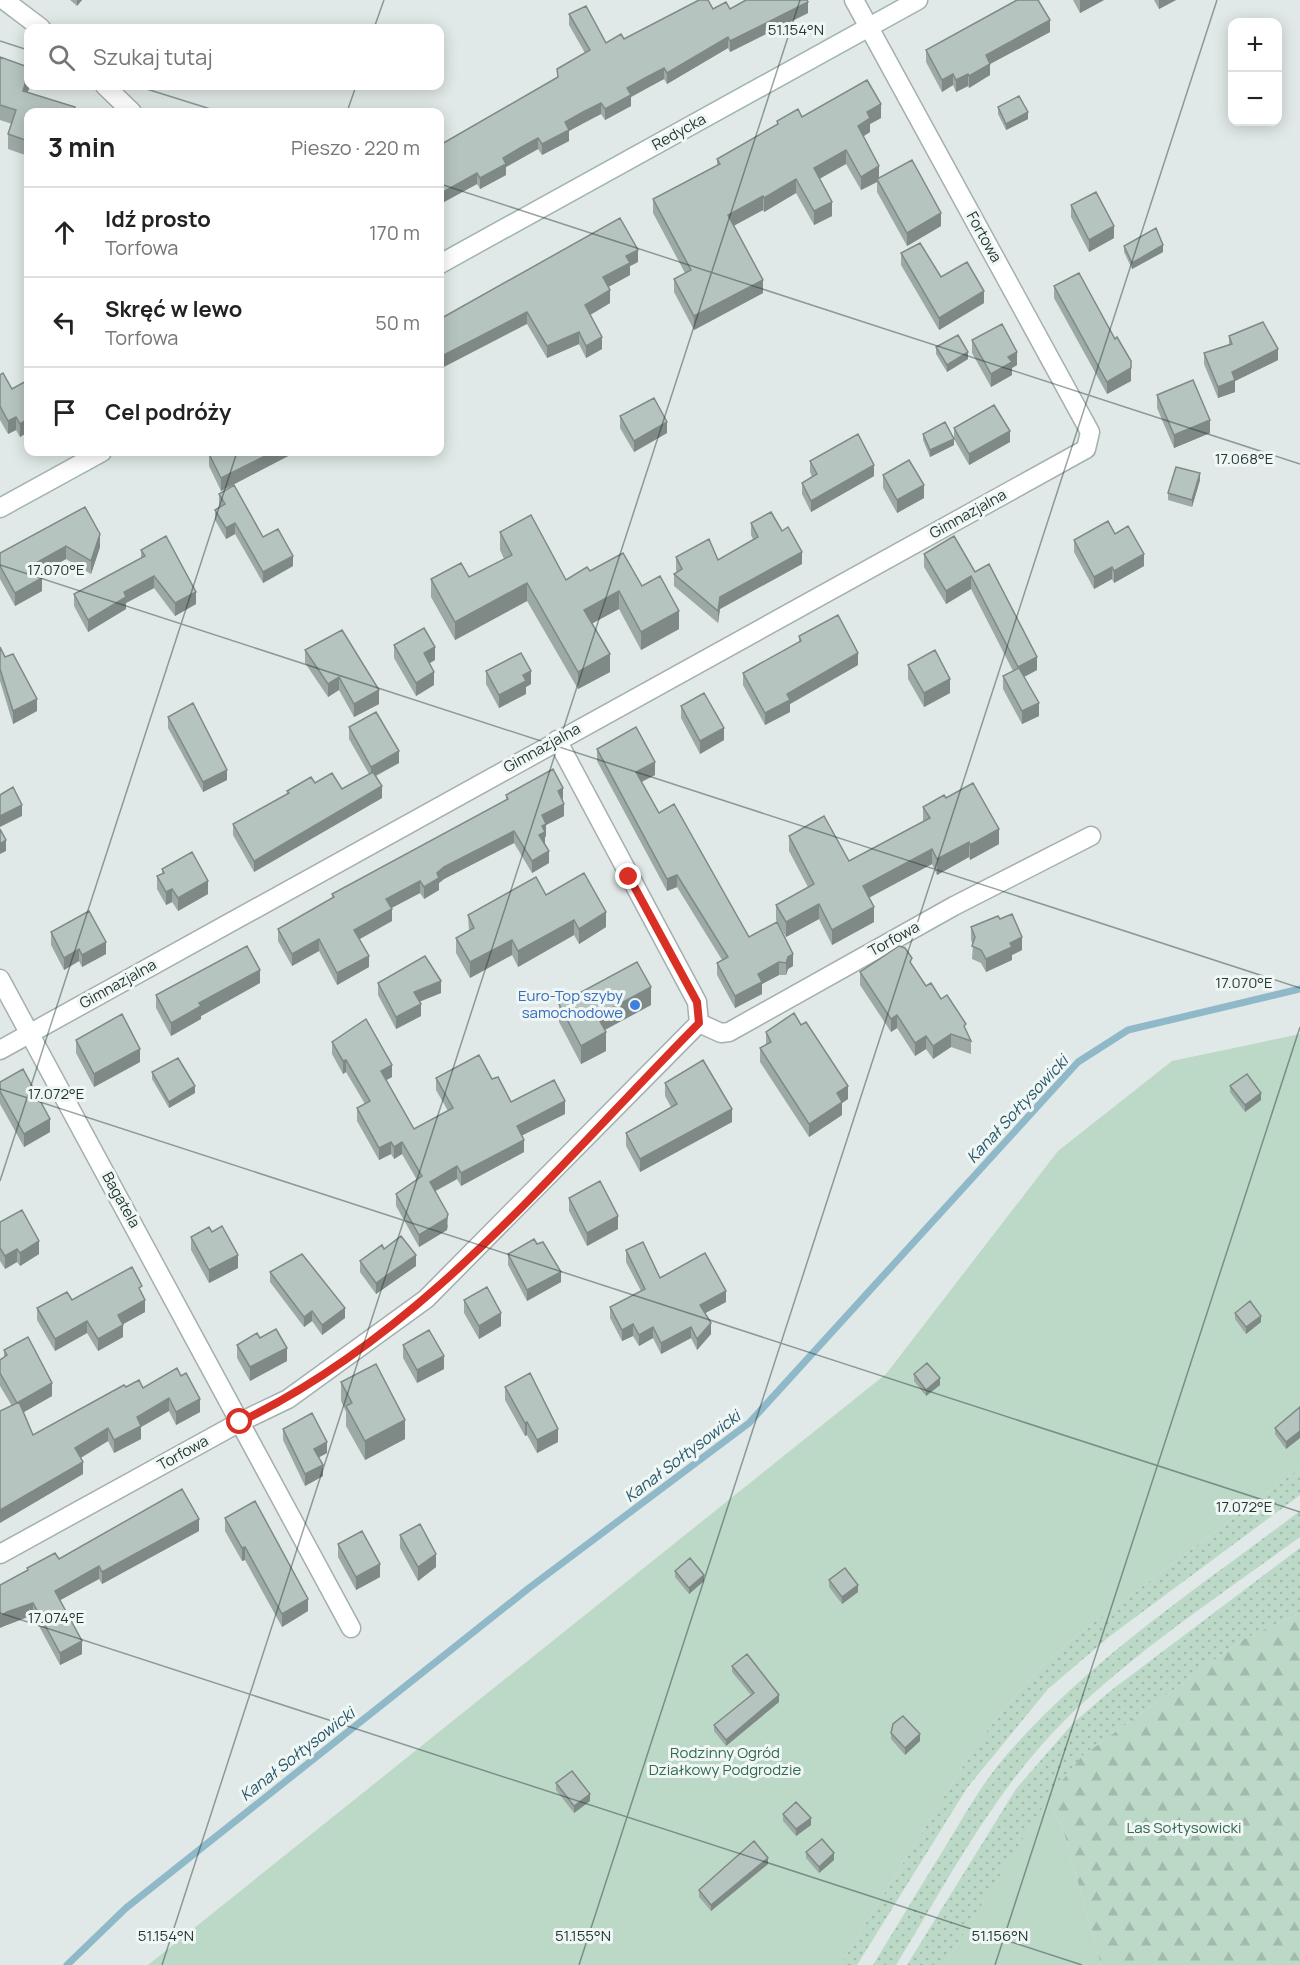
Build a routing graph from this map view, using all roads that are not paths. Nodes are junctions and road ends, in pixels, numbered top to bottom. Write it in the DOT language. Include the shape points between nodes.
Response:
graph roads {
  1 [pos="4,0"];
  2 [pos="854,0"];
  3 [pos="918,0"];
  4 [pos="36,24"];
  5 [pos="870,27"];
  6 [pos="109,90"];
  7 [pos="128,108"];
  8 [pos="444,262"];
  9 [pos="1086,449"];
  10 [pos="95,456"];
  11 [pos="0,508"];
  12 [pos="557,740"];
  13 [pos="1091,836"];
  14 [pos="0,979"];
  15 [pos="699,1023"];
  16 [pos="30,1033"];
  17 [pos="0,1050"];
  18 [pos="240,1422"];
  19 [pos="0,1554"];
  20 [pos="351,1628"];
  1 -- 4 [label="street"];
  2 -- 5 [label="street, Fortowa"];
  3 -- 5 [label="street, Redycka"];
  5 -- 8 [label="street, Redycka"];
  5 -- 9 [label="street, Fortowa" via="1090,432"];
  6 -- 7 [label="street"];
  9 -- 12 [label="street, Gimnazjalna"];
  10 -- 11 [label="street"];
  12 -- 15 [label="street" via="697,1002"];
  12 -- 16 [label="street, Gimnazjalna"];
  13 -- 15 [label="street, Torfowa" via="954,906 729,1032 721,1033"];
  14 -- 16 [label="street, Bagatela"];
  15 -- 18 [label="street, Torfowa" via="426,1299 288,1399"];
  16 -- 17 [label="street, Gimnazjalna"];
  16 -- 18 [label="street, Bagatela"];
  18 -- 19 [label="street, Torfowa"];
  18 -- 20 [label="street, Bagatela"];
}
